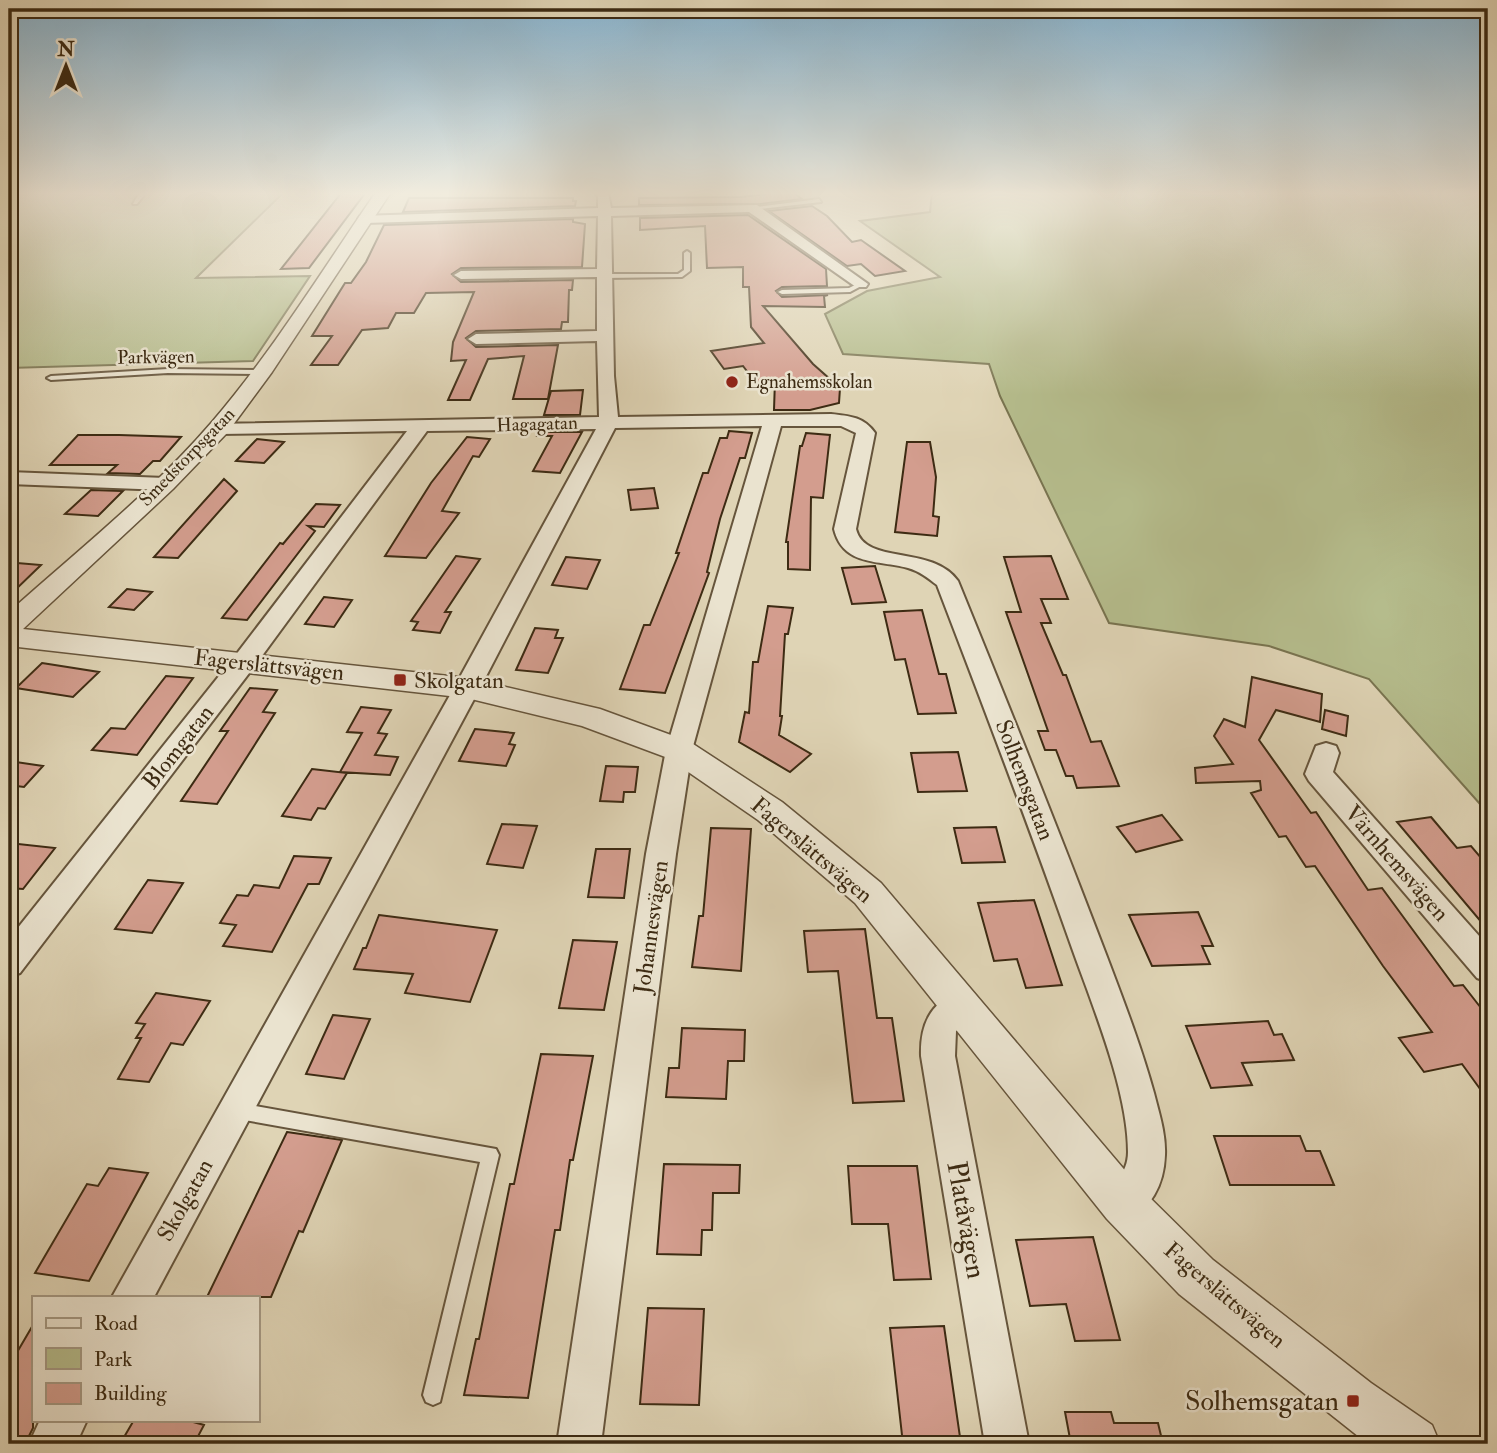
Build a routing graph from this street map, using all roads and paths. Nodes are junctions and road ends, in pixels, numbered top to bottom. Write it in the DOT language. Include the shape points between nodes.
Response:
graph roads {
  1 [pos="338,260"];
  2 [pos="604,260"];
  3 [pos="687,260"];
  4 [pos="826,260"];
  5 [pos="461,275"];
  6 [pos="604,275"];
  7 [pos="861,284"];
  8 [pos="782,292"];
  9 [pos="604,336"];
  10 [pos="476,339"];
  11 [pos="262,372"];
  12 [pos="51,378"];
  13 [pos="773,421"];
  14 [pos="609,422"];
  15 [pos="855,423"];
  16 [pos="420,427"];
  17 [pos="219,428"];
  18 [pos="9,478"];
  19 [pos="164,484"];
  20 [pos="9,627"];
  21 [pos="9,637"];
  22 [pos="244,663"];
  23 [pos="467,688"];
  24 [pos="679,750"];
  25 [pos="1326,753"];
  26 [pos="9,963"];
  27 [pos="1488,968"];
  28 [pos="961,1006"];
  29 [pos="235,1110"];
  30 [pos="1123,1203"];
  31 [pos="133,1296"];
  32 [pos="433,1395"];
  33 [pos="64,1422"];
  34 [pos="51,1444"];
  35 [pos="579,1444"];
  36 [pos="1007,1444"];
  37 [pos="1413,1444"];
  1 -- 11 [label="street, Smedstorpsgatan"];
  2 -- 6 [label="street"];
  3 -- 6 [label="lane" via="687,271 680,276"];
  4 -- 7 [label="street"];
  5 -- 6 [label="street"];
  6 -- 9 [label="street"];
  7 -- 8 [label="lane" via="850,290"];
  9 -- 10 [label="street"];
  9 -- 14 [label="street"];
  11 -- 12 [label="lane, Parkvägen"];
  11 -- 17 [label="street, Smedstorpsgatan"];
  13 -- 14 [label="street, Hagagatan"];
  13 -- 15 [label="street, Hagagatan"];
  13 -- 24 [label="street, Johannesvägen"];
  14 -- 16 [label="street, Hagagatan"];
  14 -- 23 [label="street, Skolgatan"];
  15 -- 30 [label="street, Solhemsgatan" via="866,433 845,540 854,551 922,565 947,581 1123,1044 1147,1153 1144,1180"];
  16 -- 17 [label="street, Hagagatan"];
  16 -- 22 [label="street, Blomgatan"];
  17 -- 19 [label="street, Smedstorpsgatan"];
  18 -- 19 [label="street"];
  19 -- 20 [label="street, Smedstorpsgatan"];
  21 -- 22 [label="street, Fagerslättsvägen"];
  22 -- 23 [label="street, Fagerslättsvägen"];
  22 -- 26 [label="street, Blomgatan"];
  23 -- 24 [label="street, Fagerslättsvägen" via="589,717"];
  23 -- 29 [label="street, Skolgatan"];
  24 -- 28 [label="street, Fagerslättsvägen" via="770,811 868,893"];
  24 -- 35 [label="street, Johannesvägen"];
  25 -- 27 [label="street, Värnhemsvägen" via="1319,774"];
  28 -- 30 [label="street, Fagerslättsvägen"];
  28 -- 36 [label="street, Platåvägen" via="937,1031 938,1056"];
  29 -- 31 [label="street, Skolgatan"];
  29 -- 32 [label="lane" via="490,1154"];
  30 -- 37 [label="street, Fagerslättsvägen" via="1196,1277"];
  33 -- 34 [label="street"];
}
